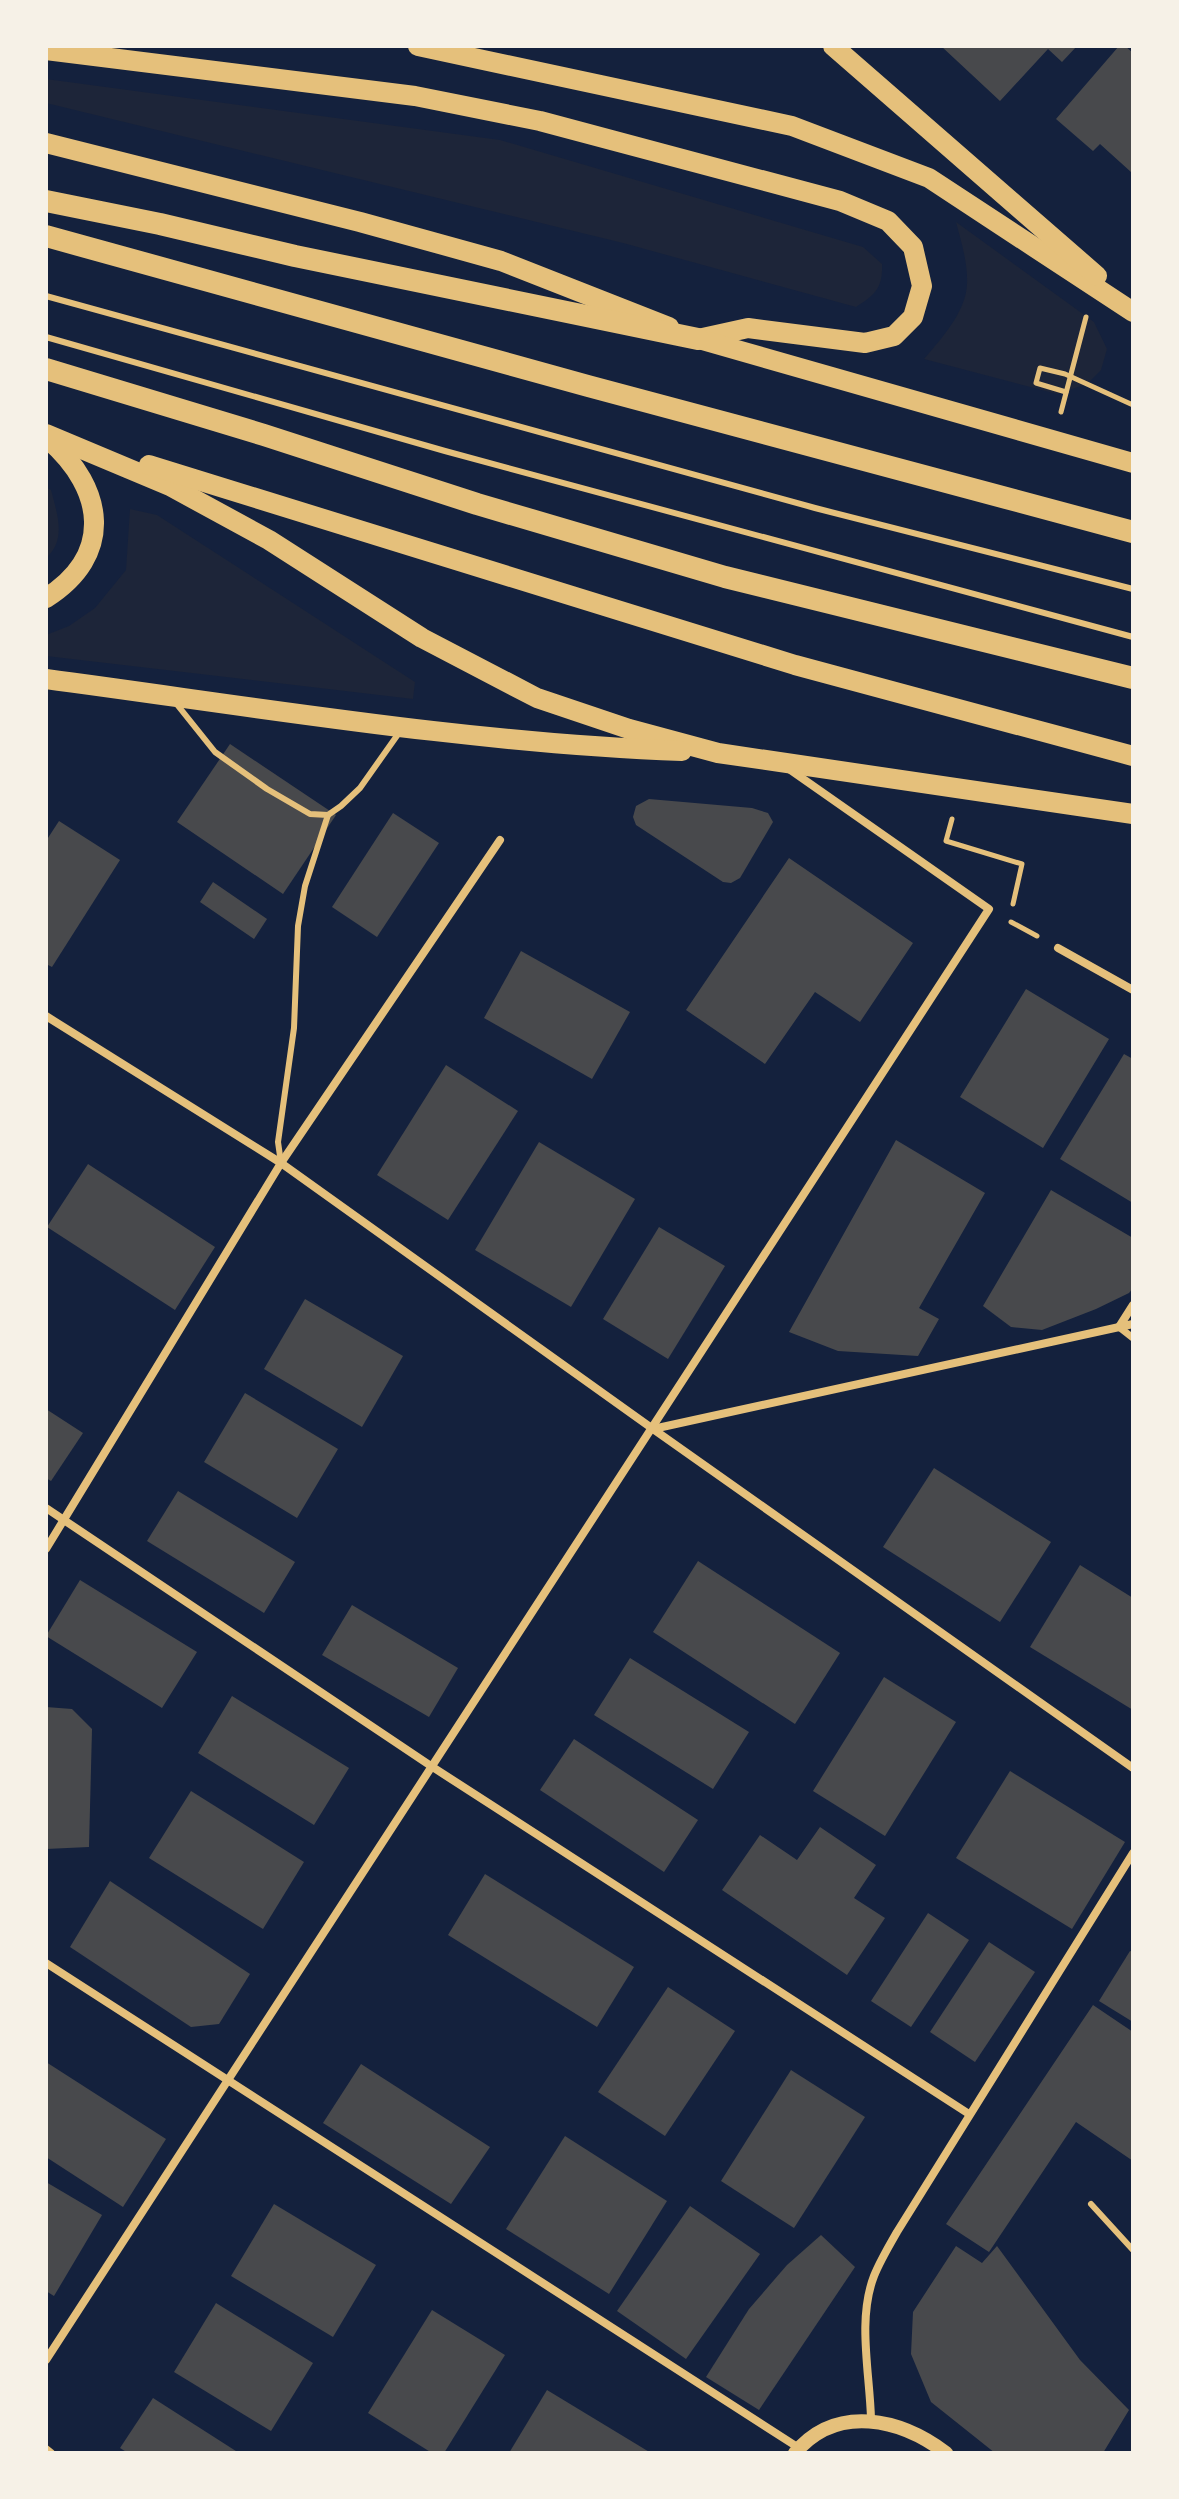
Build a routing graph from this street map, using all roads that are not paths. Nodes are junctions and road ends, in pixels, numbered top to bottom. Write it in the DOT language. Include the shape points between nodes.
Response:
graph roads {
  1 [pos="418,46"];
  2 [pos="833,46"];
  3 [pos="46,50"];
  4 [pos="46,143"];
  5 [pos="46,201"];
  6 [pos="46,236"];
  7 [pos="46,296"];
  8 [pos="1133,310"];
  9 [pos="46,337"];
  10 [pos="698,339"];
  11 [pos="46,369"];
  12 [pos="46,435"];
  13 [pos="1133,463"];
  14 [pos="1133,532"];
  15 [pos="1133,589"];
  16 [pos="46,598"];
  17 [pos="1133,637"];
  18 [pos="1133,678"];
  19 [pos="46,679"];
  20 [pos="170,696"];
  21 [pos="404,727"];
  22 [pos="718,753"];
  23 [pos="1133,756"];
  24 [pos="779,763"];
  25 [pos="1133,814"];
  26 [pos="328,815"];
  27 [pos="500,840"];
  28 [pos="1058,948"];
  29 [pos="1133,990"];
  30 [pos="46,1016"];
  31 [pos="281,1163"];
  32 [pos="1133,1305"];
  33 [pos="1133,1324"];
  34 [pos="1119,1327"];
  35 [pos="1133,1338"];
  36 [pos="653,1429"];
  37 [pos="46,1508"];
  38 [pos="64,1520"];
  39 [pos="46,1549"];
  40 [pos="431,1766"];
  41 [pos="1133,1768"];
  42 [pos="1133,1853"];
  43 [pos="46,1963"];
  44 [pos="226,2080"];
  45 [pos="969,2114"];
  46 [pos="1091,2204"];
  47 [pos="1133,2250"];
  48 [pos="46,2360"];
  49 [pos="871,2419"];
  50 [pos="46,2449"];
  51 [pos="797,2450"];
  52 [pos="51,2453"];
  53 [pos="946,2453"];
  1 -- 8 [label="main road" via="806,131 929,178"];
  2 -- 8 [label="main road"];
  3 -- 10 [label="main road" via="415,96 540,121 840,201 888,221 913,247 922,286 913,317 894,336 865,343 748,328"];
  4 -- 10 [label="main road" via="501,261"];
  5 -- 10 [label="highway"];
  6 -- 14 [label="highway"];
  7 -- 15 [label="lane" via="785,500"];
  9 -- 17 [label="lane"];
  10 -- 13 [label="main road"];
  11 -- 18 [label="highway" via="725,577"];
  12 -- 16 [label="main road" via="82,476 95,522 90,551 72,578"];
  12 -- 22 [label="main road" via="170,486 269,540 422,638 537,698"];
  12 -- 23 [label="main road" via="795,665"];
  19 -- 20 [label="main road"];
  20 -- 21 [label="main road"];
  20 -- 26 [label="lane" via="215,752 310,814"];
  21 -- 22 [label="main road" via="604,748"];
  21 -- 26 [label="lane" via="360,788"];
  22 -- 24 [label="main road"];
  24 -- 25 [label="main road"];
  24 -- 36 [label="street" via="989,909"];
  26 -- 31 [label="lane" via="298,926 294,1028 278,1142"];
  27 -- 31 [label="street"];
  28 -- 29 [label="street"];
  30 -- 31 [label="street"];
  31 -- 36 [label="street"];
  31 -- 38 [label="street"];
  32 -- 34 [label="street"];
  33 -- 34 [label="street"];
  34 -- 35 [label="street"];
  34 -- 36 [label="street"];
  36 -- 40 [label="street"];
  36 -- 41 [label="street"];
  37 -- 38 [label="street"];
  38 -- 39 [label="street"];
  38 -- 40 [label="street"];
  40 -- 44 [label="street"];
  40 -- 45 [label="street"];
  42 -- 45 [label="street"];
  43 -- 44 [label="street"];
  44 -- 48 [label="street"];
  44 -- 51 [label="street"];
  45 -- 49 [label="street" via="874,2278 866,2334"];
  46 -- 47 [label="lane"];
  49 -- 51 [label="street" via="818,2434"];
  49 -- 53 [label="street" via="928,2439"];
  50 -- 52 [label="street"];
}
